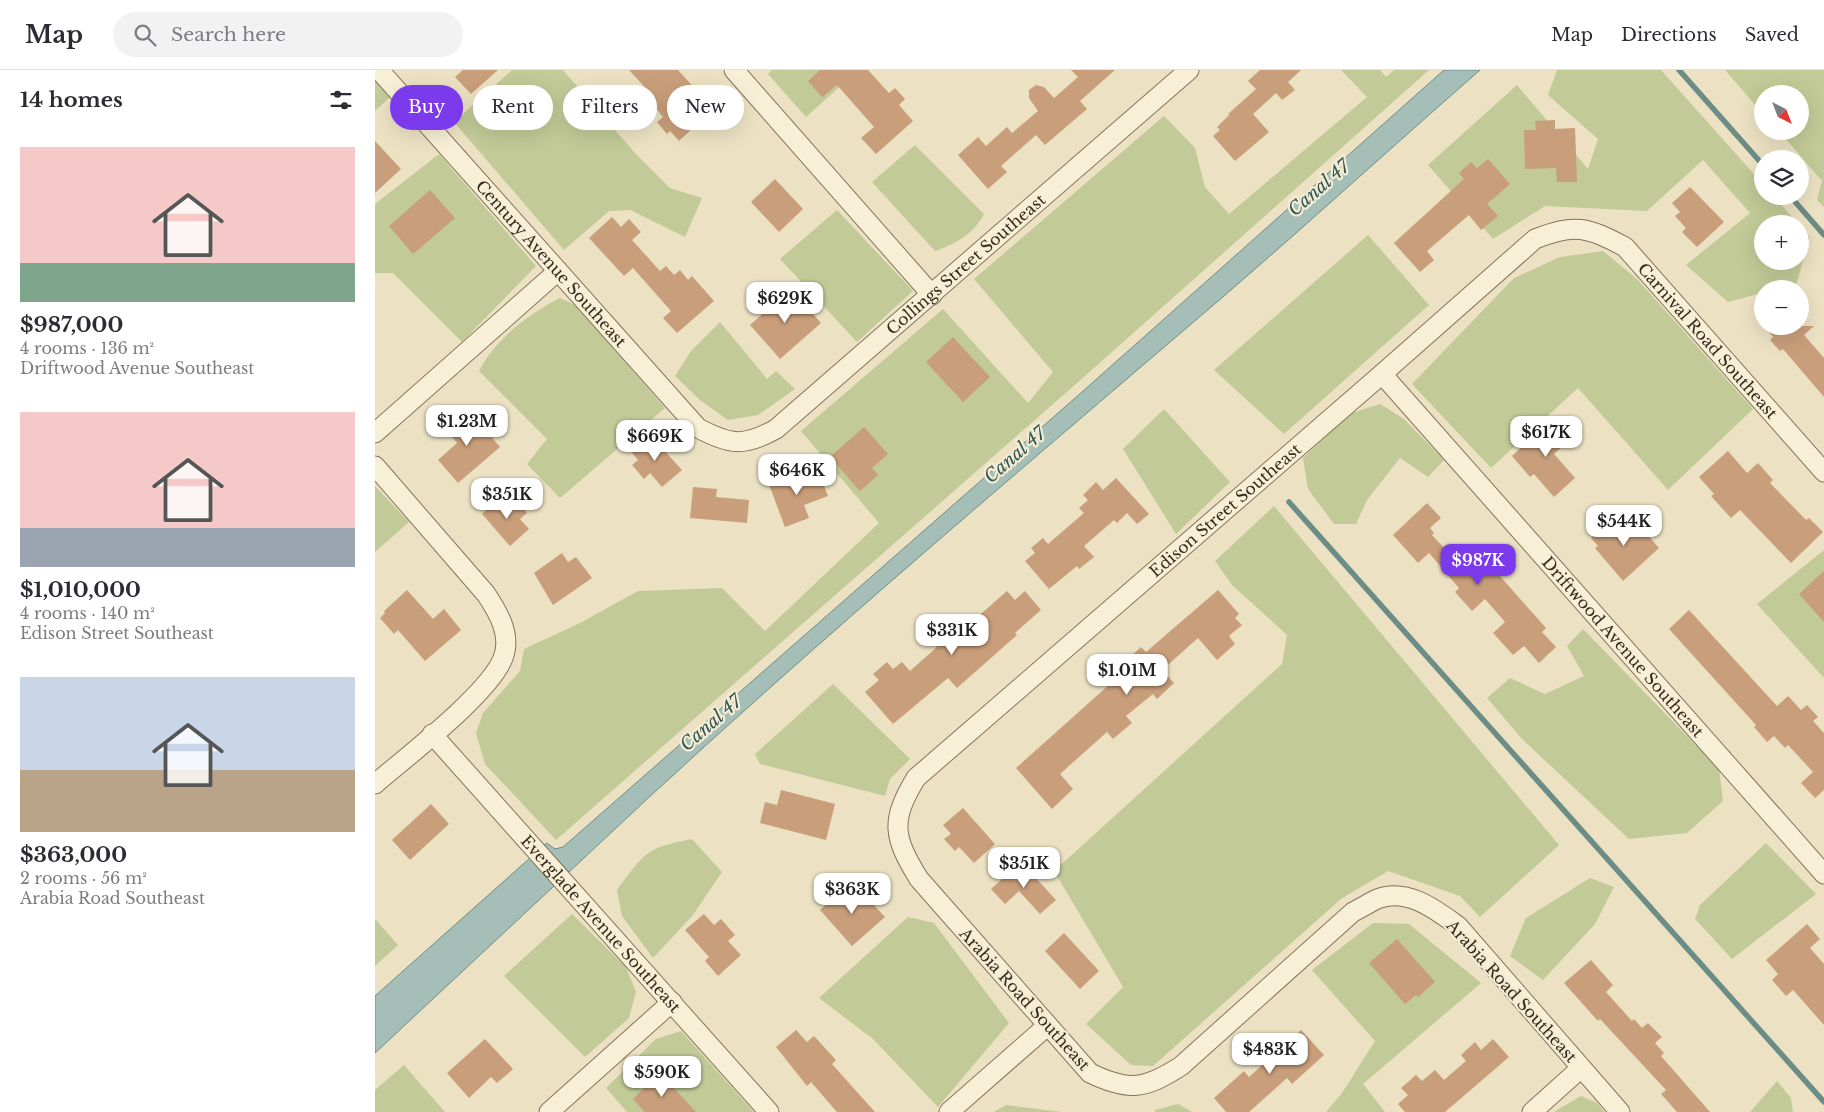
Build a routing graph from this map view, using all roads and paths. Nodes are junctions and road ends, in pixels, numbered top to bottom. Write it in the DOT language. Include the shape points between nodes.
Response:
graph roads {
  1 [pos="379,70"];
  2 [pos="734,70"];
  3 [pos="1189,70"];
  4 [pos="1579,230"];
  5 [pos="558,271"];
  6 [pos="932,295"];
  7 [pos="1382,374"];
  8 [pos="375,433"];
  9 [pos="733,443"];
  10 [pos="375,466"];
  11 [pos="1824,472"];
  12 [pos="432,734"];
  13 [pos="375,784"];
  14 [pos="897,823"];
  15 [pos="1824,874"];
  16 [pos="672,1002"];
  17 [pos="1047,1026"];
  18 [pos="1581,1068"];
  19 [pos="549,1112"];
  20 [pos="769,1112"];
  21 [pos="949,1112"];
  22 [pos="1532,1112"];
  23 [pos="1620,1112"];
  1 -- 5 [label="street, Century Avenue Southeast"];
  2 -- 6 [label="street"];
  3 -- 6 [label="street, Collings Street Southeast"];
  4 -- 7 [label="street, Edison Street Southeast" via="1563,228 1535,239"];
  4 -- 11 [label="street, Carnival Road Southeast" via="1600,234 1625,247"];
  5 -- 8 [label="street"];
  5 -- 9 [label="street, Century Avenue Southeast" via="699,428"];
  6 -- 9 [label="street, Collings Street Southeast" via="776,429 757,440"];
  7 -- 14 [label="street, Edison Street Southeast" via="916,778 903,800"];
  7 -- 15 [label="street, Driftwood Avenue Southeast"];
  10 -- 12 [label="street" via="486,594 500,616 505,635 503,657 488,682"];
  12 -- 13 [label="street"];
  12 -- 16 [label="street, Everglade Avenue Southeast"];
  14 -- 17 [label="street, Arabia Road Southeast" via="902,851 919,879"];
  16 -- 19 [label="street"];
  16 -- 20 [label="street, Everglade Avenue Southeast"];
  17 -- 18 [label="street, Arabia Road Southeast" via="1090,1073 1108,1082 1135,1086 1160,1080 1185,1064 1353,912 1379,898 1406,896 1430,906 1458,926"];
  17 -- 21 [label="street"];
  18 -- 22 [label="street"];
  18 -- 23 [label="street, Arabia Road Southeast"];
}
